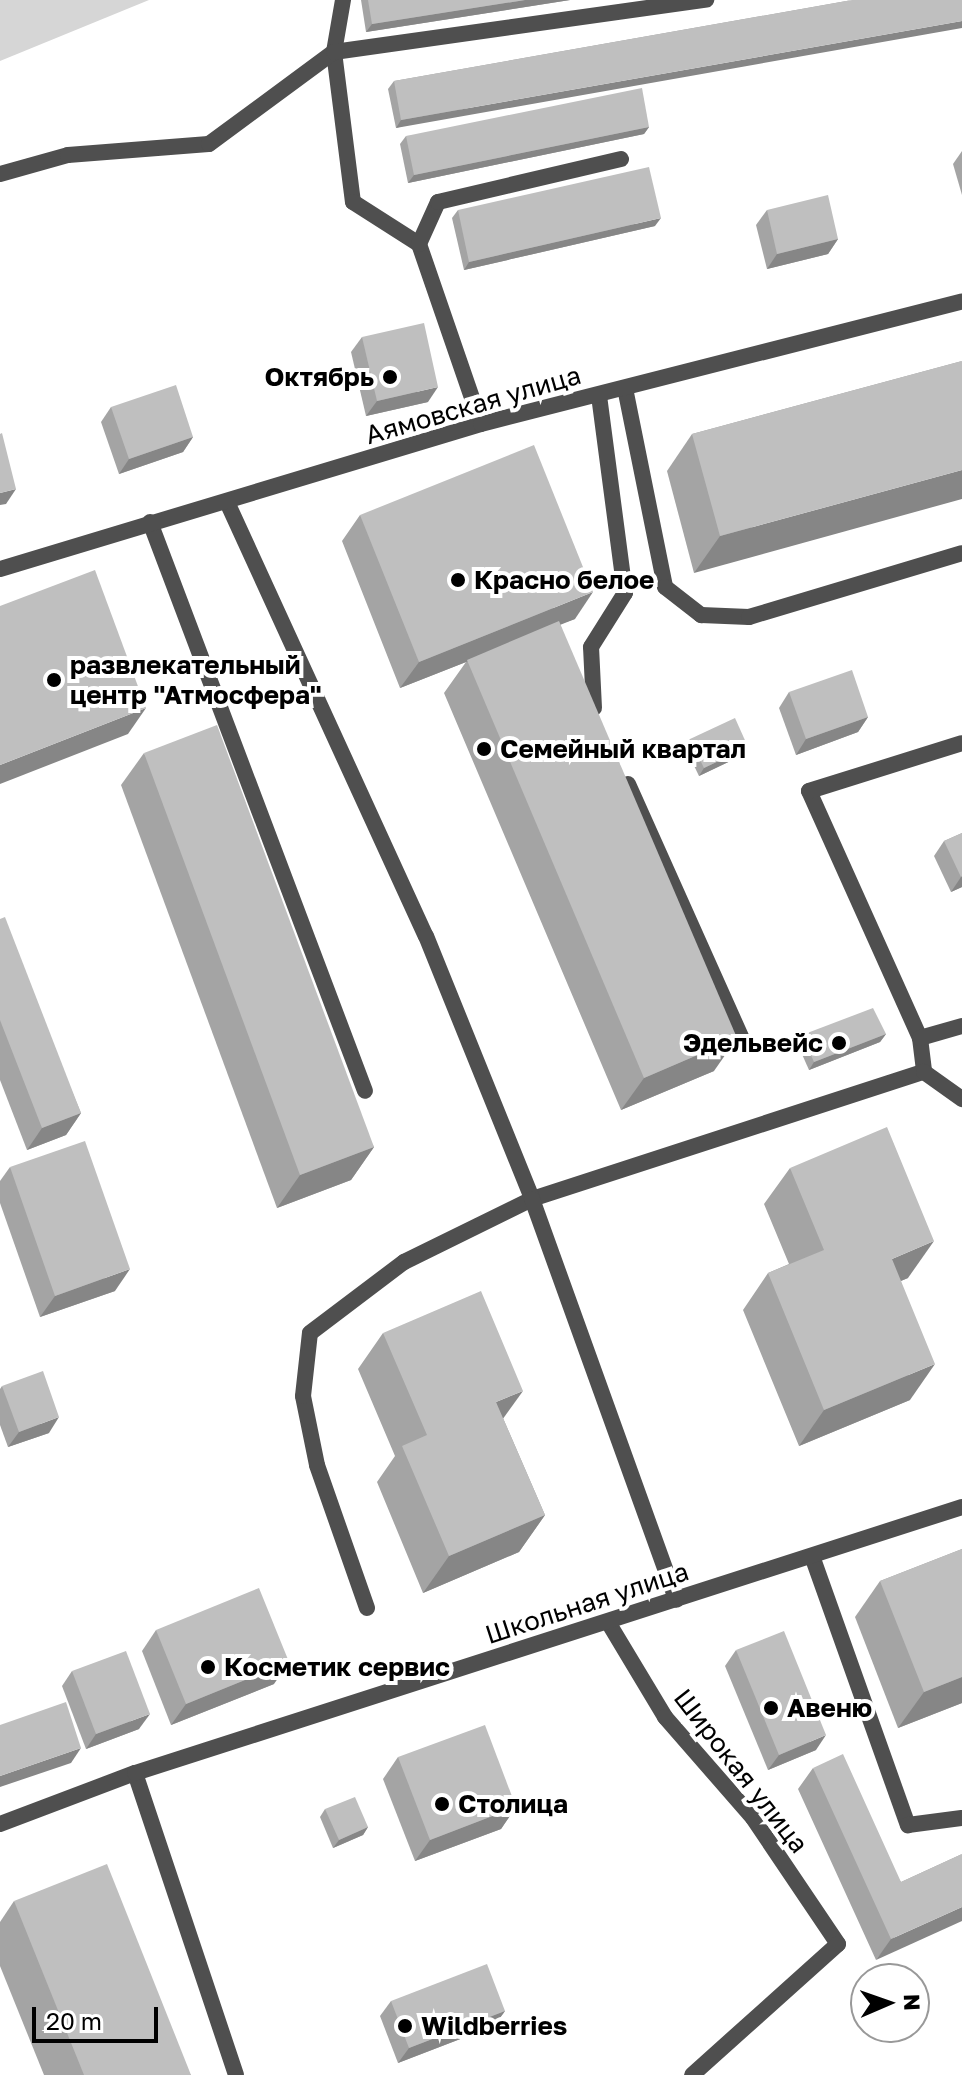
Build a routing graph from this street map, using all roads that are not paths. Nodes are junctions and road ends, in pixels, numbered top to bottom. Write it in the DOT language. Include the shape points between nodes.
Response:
graph roads {
  1 [pos="343,0"];
  2 [pos="706,0"];
  3 [pos="334,52"];
  4 [pos="621,159"];
  5 [pos="0,174"];
  6 [pos="419,244"];
  7 [pos="962,301"];
  8 [pos="625,388"];
  9 [pos="599,395"];
  10 [pos="481,424"];
  11 [pos="227,502"];
  12 [pos="150,522"];
  13 [pos="962,553"];
  14 [pos="0,569"];
  15 [pos="600,722"];
  16 [pos="962,743"];
  17 [pos="619,764"];
  18 [pos="962,1026"];
  19 [pos="920,1038"];
  20 [pos="745,1046"];
  21 [pos="924,1072"];
  22 [pos="365,1091"];
  23 [pos="962,1099"];
  24 [pos="532,1199"];
  25 [pos="962,1507"];
  26 [pos="812,1556"];
  27 [pos="676,1600"];
  28 [pos="367,1608"];
  29 [pos="608,1622"];
  30 [pos="135,1773"];
  31 [pos="962,1818"];
  32 [pos="0,1824"];
  33 [pos="236,2075"];
  34 [pos="692,2075"];
  1 -- 3 [label="street"];
  2 -- 3 [label="street"];
  3 -- 5 [label="street" via="209,144 68,155"];
  3 -- 6 [label="street" via="353,202"];
  4 -- 6 [label="street" via="438,202"];
  6 -- 10 [label="street"];
  7 -- 8 [label="street, Аямовская улица"];
  8 -- 9 [label="street, Аямовская улица"];
  8 -- 13 [label="street" via="665,587 701,615 749,617"];
  9 -- 10 [label="street, Аямовская улица"];
  9 -- 15 [label="street" via="625,593 591,647 588,694"];
  10 -- 11 [label="street, Аямовская улица"];
  11 -- 12 [label="street, Аямовская улица"];
  11 -- 24 [label="street" via="426,936"];
  12 -- 14 [label="street, Аямовская улица"];
  12 -- 22 [label="street"];
  16 -- 19 [label="street" via="809,791"];
  17 -- 20 [label="street"];
  18 -- 19 [label="street"];
  19 -- 21 [label="street"];
  21 -- 23 [label="street"];
  21 -- 24 [label="street"];
  24 -- 27 [label="street"];
  24 -- 28 [label="street" via="404,1262 310,1333 303,1396 317,1465"];
  25 -- 26 [label="street, Школьная улица"];
  26 -- 27 [label="street, Школьная улица"];
  26 -- 31 [label="street" via="908,1825"];
  27 -- 29 [label="street, Школьная улица"];
  29 -- 30 [label="street, Школьная улица"];
  29 -- 34 [label="street, Широкая улица" via="665,1717 753,1818 838,1944"];
  30 -- 32 [label="street, Школьная улица"];
  30 -- 33 [label="street"];
}
